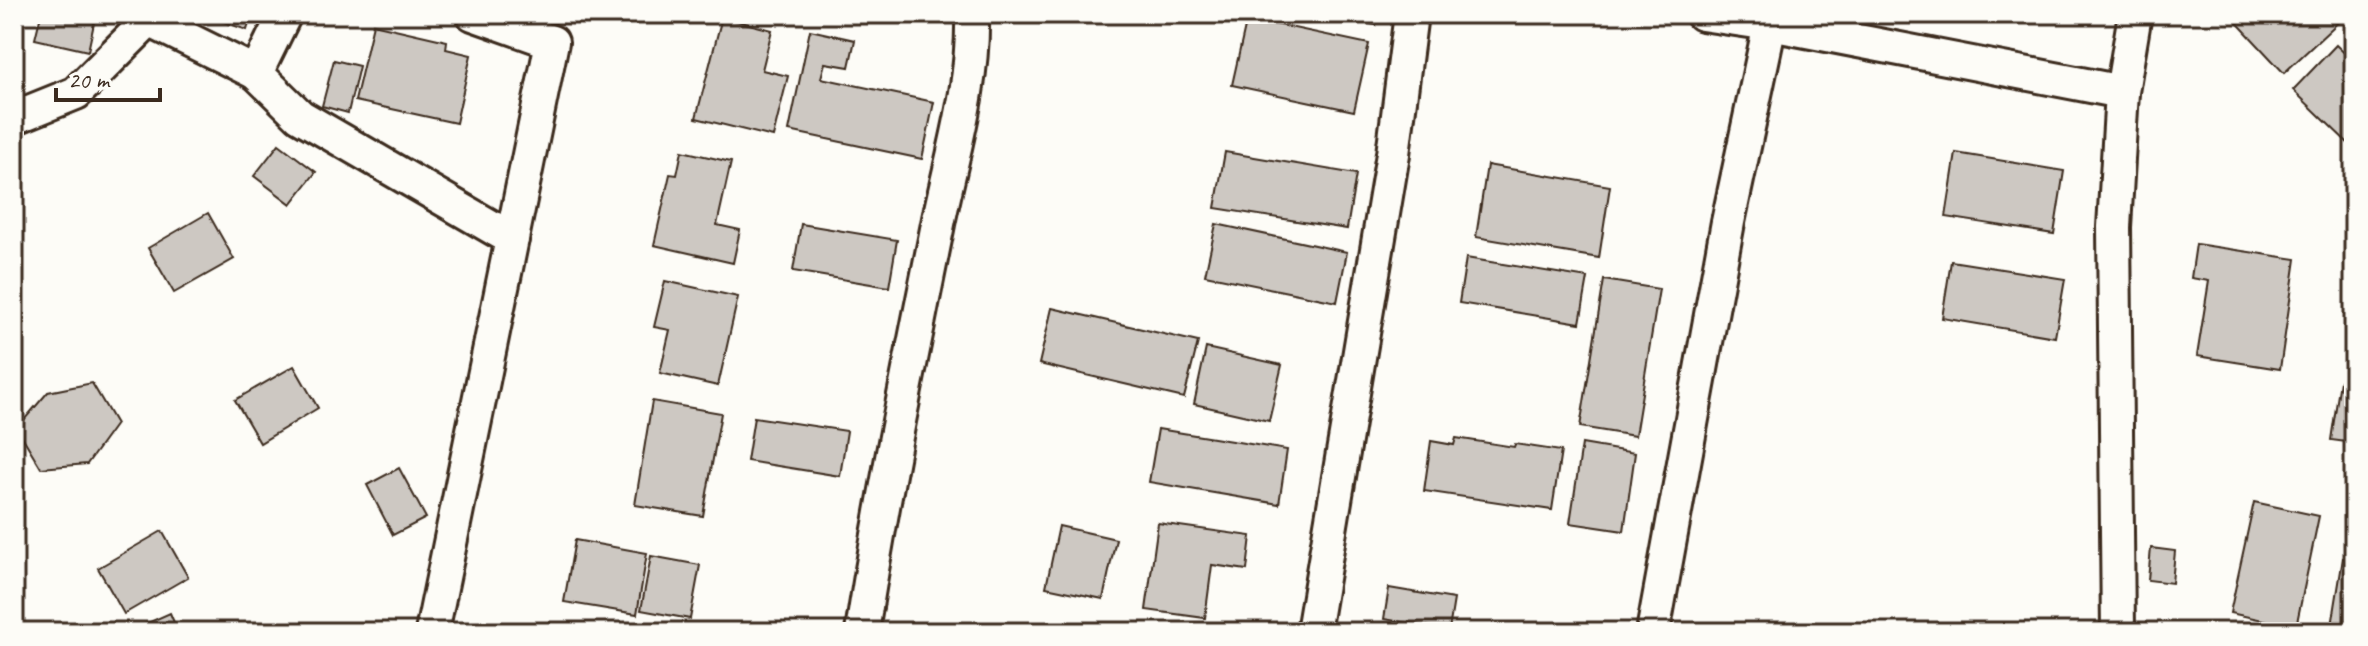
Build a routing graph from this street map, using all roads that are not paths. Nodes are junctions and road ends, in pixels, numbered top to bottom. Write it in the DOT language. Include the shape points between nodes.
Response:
graph roads {
  1 [pos="285,14"];
  2 [pos="473,14"];
  3 [pos="972,14"];
  4 [pos="1411,14"];
  5 [pos="1702,14"];
  6 [pos="2135,14"];
  7 [pos="146,17"];
  8 [pos="1770,24"];
  9 [pos="256,73"];
  10 [pos="2122,92"];
  11 [pos="14,118"];
  12 [pos="512,239"];
  13 [pos="432,632"];
  14 [pos="862,632"];
  15 [pos="1313,632"];
  16 [pos="1653,632"];
  17 [pos="2118,632"];
  1 -- 9 [label="street"];
  2 -- 12 [label="street" via="552,42"];
  3 -- 14 [label="street" via="968,84"];
  4 -- 15 [label="street" via="1393,154"];
  5 -- 8 [label="street"];
  6 -- 10 [label="street"];
  7 -- 9 [label="street"];
  7 -- 11 [label="street" via="76,93"];
  8 -- 10 [label="street"];
  8 -- 16 [label="street"];
  9 -- 12 [label="street" via="300,116"];
  10 -- 17 [label="street" via="2114,227"];
  12 -- 13 [label="street"];
}
